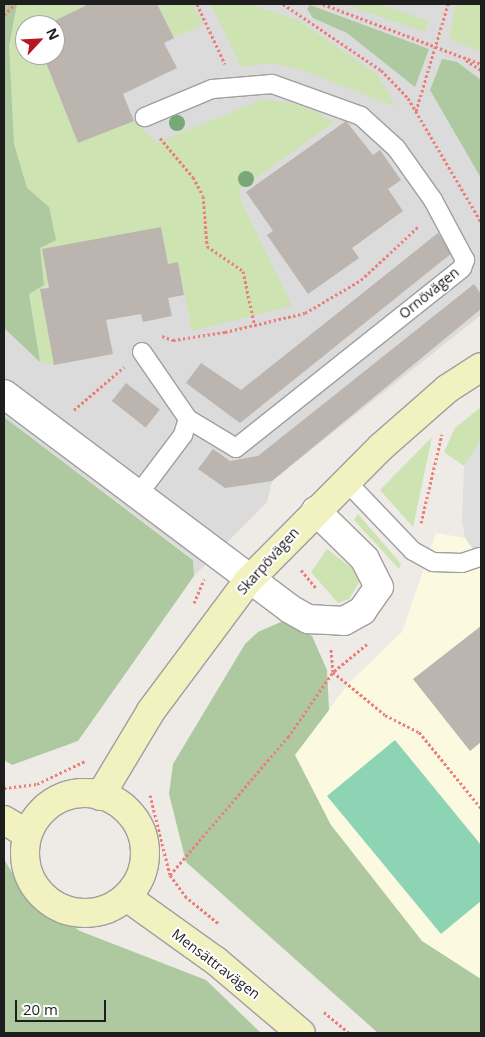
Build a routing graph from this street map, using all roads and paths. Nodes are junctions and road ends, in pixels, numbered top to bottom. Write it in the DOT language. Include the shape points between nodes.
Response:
graph roads {
  1 [pos="15,4"];
  2 [pos="197,4"];
  3 [pos="283,4"];
  4 [pos="323,4"];
  5 [pos="448,4"];
  6 [pos="4,15"];
  7 [pos="436,47"];
  8 [pos="462,56"];
  9 [pos="481,64"];
  10 [pos="481,70"];
  11 [pos="236,87"];
  12 [pos="416,111"];
  13 [pos="144,117"];
  14 [pos="438,208"];
  15 [pos="481,222"];
  16 [pos="254,323"];
  17 [pos="154,334"];
  18 [pos="134,355"];
  19 [pos="481,367"];
  20 [pos="4,394"];
  21 [pos="66,417"];
  22 [pos="188,419"];
  23 [pos="447,427"];
  24 [pos="346,480"];
  25 [pos="137,496"];
  26 [pos="316,511"];
  27 [pos="420,527"];
  28 [pos="479,557"];
  29 [pos="294,562"];
  30 [pos="248,581"];
  31 [pos="317,589"];
  32 [pos="373,640"];
  33 [pos="331,644"];
  34 [pos="333,672"];
  35 [pos="89,757"];
  36 [pos="4,788"];
  37 [pos="150,795"];
  38 [pos="100,796"];
  39 [pos="481,808"];
  40 [pos="15,826"];
  41 [pos="128,898"];
  42 [pos="342,1027"];
  43 [pos="301,1033"];
  44 [pos="349,1033"];
  1 -- 6 [label="path"];
  2 -- 11 [label="path"];
  3 -- 12 [label="path" via="381,70"];
  4 -- 7 [label="path"];
  5 -- 7 [label="path"];
  7 -- 8 [label="path"];
  7 -- 12 [label="path"];
  8 -- 9 [label="path"];
  8 -- 10 [label="path"];
  11 -- 13 [label="lane, Ornövägen" via="212,89"];
  11 -- 14 [label="lane, Ornövägen" via="272,84 361,116 396,148"];
  12 -- 15 [label="path"];
  13 -- 16 [label="path" via="193,177 203,196 207,246 243,271"];
  14 -- 16 [label="path" via="361,280 305,312"];
  14 -- 22 [label="lane, Ornövägen" via="465,260 462,268 236,448"];
  16 -- 17 [label="path" via="173,340"];
  18 -- 21 [label="path" via="124,369"];
  18 -- 22 [label="lane"];
  19 -- 24 [label="street, Skarpövägen" via="448,389"];
  20 -- 25 [label="street"];
  22 -- 25 [label="lane" via="183,435"];
  23 -- 27 [label="path" via="437,450"];
  24 -- 26 [label="street, Skarpövägen"];
  24 -- 28 [label="lane" via="401,540 433,562 462,563"];
  25 -- 30 [label="street"];
  26 -- 30 [label="street, Skarpövägen"];
  26 -- 30 [label="street" via="365,559 375,575 379,587 362,611 344,621 308,619"];
  29 -- 31 [label="path"];
  30 -- 38 [label="street, Skarpövägen" via="151,711"];
  32 -- 34 [label="path"];
  33 -- 34 [label="path"];
  34 -- 37 [label="path" via="248,788 170,875"];
  34 -- 39 [label="path" via="385,715 420,732"];
  35 -- 36 [label="path" via="68,773 37,784"];
  38 -- 40 [label="street" via="79,792 55,800"];
  38 -- 41 [label="street" via="129,816 144,846 144,872"];
  40 -- 41 [label="street" via="28,870 51,900 94,913"];
  41 -- 43 [label="street, Mensättravägen" via="216,961"];
  42 -- 44 [label="path"];
}
